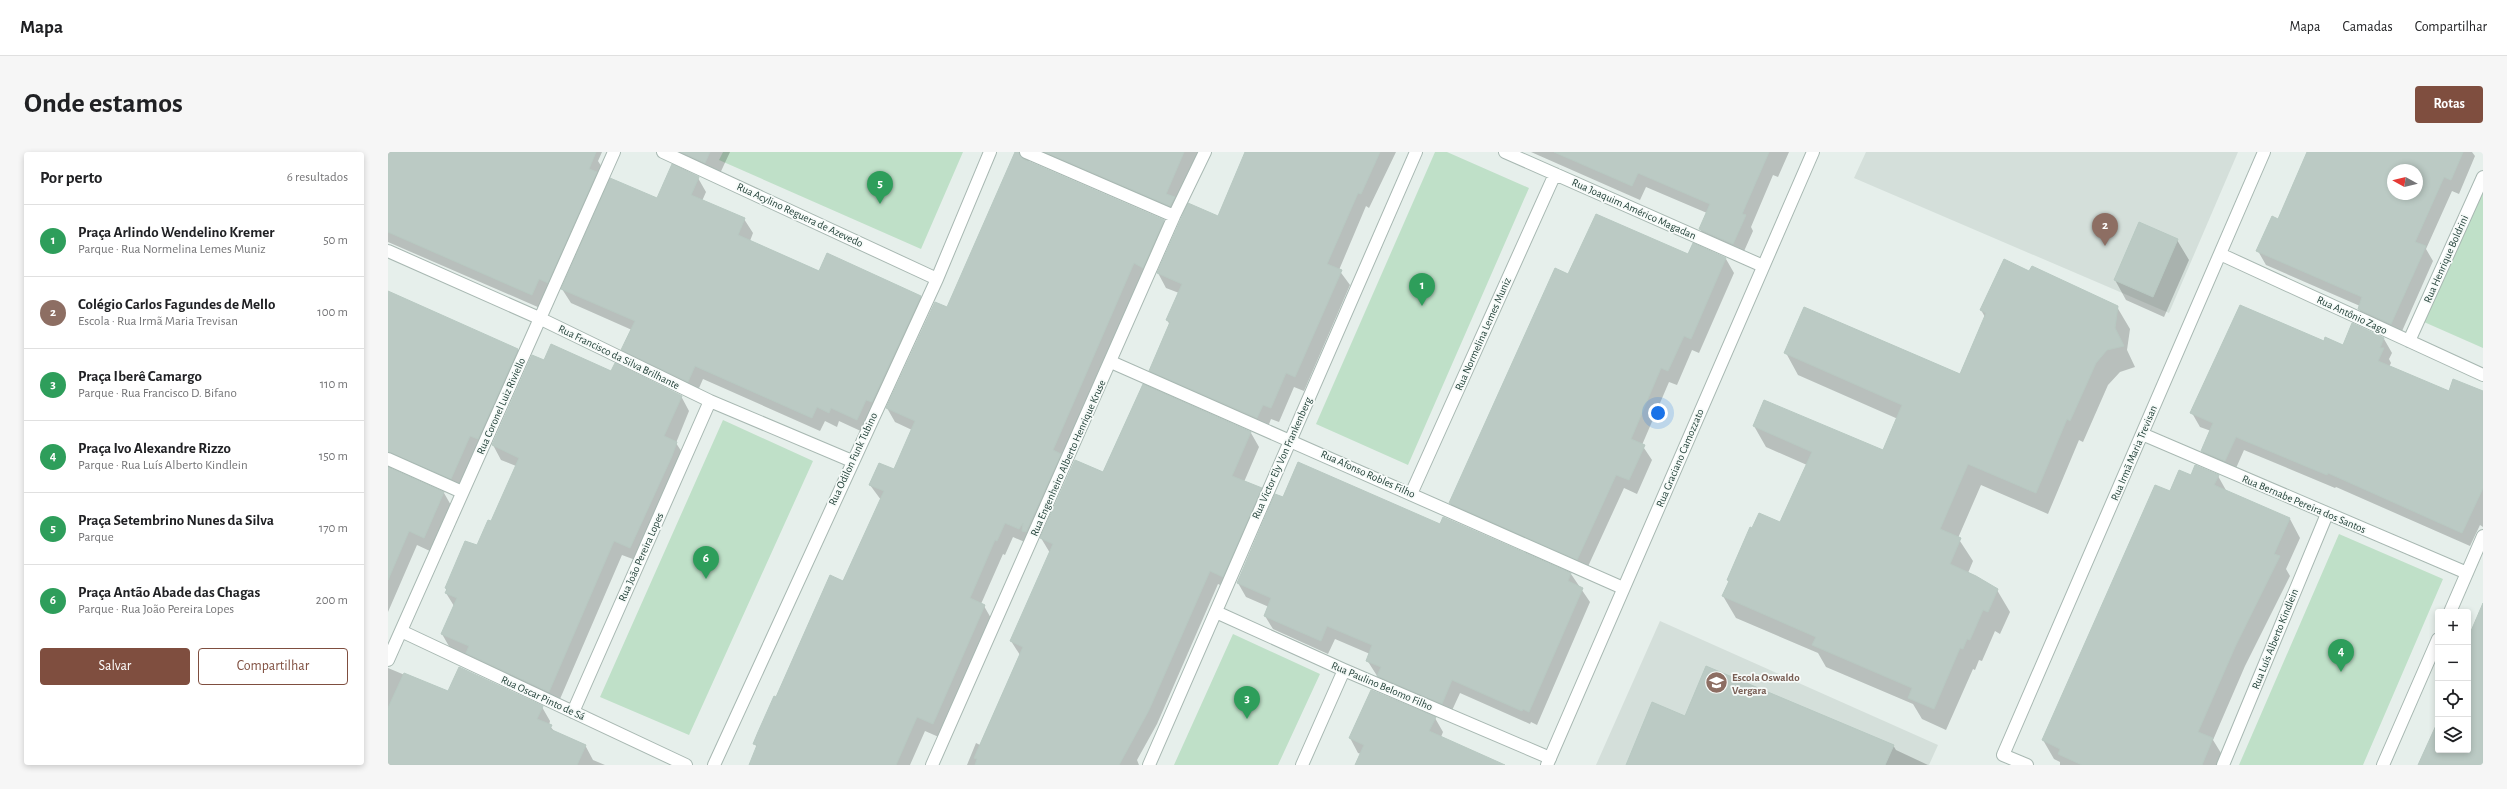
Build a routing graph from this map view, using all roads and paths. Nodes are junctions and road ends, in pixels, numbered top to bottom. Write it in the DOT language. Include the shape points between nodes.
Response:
graph roads {
  1 [pos="614,152"];
  2 [pos="663,152"];
  3 [pos="990,152"];
  4 [pos="1026,152"];
  5 [pos="1205,152"];
  6 [pos="1416,152"];
  7 [pos="1505,152"];
  8 [pos="1813,152"];
  9 [pos="2264,152"];
  10 [pos="1555,174"];
  11 [pos="2483,177"];
  12 [pos="1174,216"];
  13 [pos="388,251"];
  14 [pos="2220,254"];
  15 [pos="1763,266"];
  16 [pos="937,279"];
  17 [pos="539,318"];
  18 [pos="2409,341"];
  19 [pos="1111,362"];
  20 [pos="2483,375"];
  21 [pos="710,401"];
  22 [pos="2142,434"];
  23 [pos="1290,439"];
  24 [pos="388,459"];
  25 [pos="852,461"];
  26 [pos="462,492"];
  27 [pos="1411,494"];
  28 [pos="2327,514"];
  29 [pos="2483,536"];
  30 [pos="2467,574"];
  31 [pos="1624,588"];
  32 [pos="2451,609"];
  33 [pos="1216,612"];
  34 [pos="401,631"];
  35 [pos="2435,645"];
  36 [pos="388,660"];
  37 [pos="1344,670"];
  38 [pos="573,712"];
  39 [pos="1548,761"];
  40 [pos="686,765"];
  41 [pos="714,765"];
  42 [pos="932,765"];
  43 [pos="1149,765"];
  44 [pos="1302,765"];
  45 [pos="2027,765"];
  46 [pos="2223,765"];
  47 [pos="2383,765"];
  1 -- 17 [label="street, Rua Coronel Luiz Riviello"];
  2 -- 16 [label="street, Rua Acylino Reguera de Azevedo"];
  3 -- 16 [label="street, Rua Odilon Funk Tubino"];
  4 -- 12 [label="street"];
  5 -- 12 [label="street, Rua Engenheiro Alberto Henrique Kruse"];
  6 -- 23 [label="street, Rua Victor Ely Von Frankenberg"];
  7 -- 10 [label="street, Rua Joaquim Américo Magadan"];
  8 -- 15 [label="street, Rua Graciano Camozzato"];
  9 -- 14 [label="street, Rua Irmã Maria Trevisan"];
  10 -- 15 [label="street, Rua Joaquim Américo Magadan"];
  10 -- 27 [label="street, Rua Normelina Lemes Muniz"];
  11 -- 18 [label="street, Rua Henrique Boldrini"];
  12 -- 19 [label="street, Rua Engenheiro Alberto Henrique Kruse"];
  13 -- 17 [label="street, Rua Francisco da Silva Brilhante"];
  14 -- 18 [label="street, Rua Antônio Zago"];
  14 -- 22 [label="street, Rua Irmã Maria Trevisan"];
  15 -- 31 [label="street, Rua Graciano Camozzato"];
  16 -- 25 [label="street, Rua Odilon Funk Tubino"];
  17 -- 21 [label="street, Rua Francisco da Silva Brilhante"];
  17 -- 26 [label="street, Rua Coronel Luiz Riviello"];
  18 -- 20 [label="street, Rua Antônio Zago"];
  19 -- 23 [label="street, Rua Afonso Robles Filho"];
  19 -- 42 [label="street, Rua Engenheiro Alberto Henrique Kruse"];
  21 -- 25 [label="street, Rua Francisco da Silva Brilhante"];
  21 -- 38 [label="street, Rua João Pereira Lopes"];
  22 -- 28 [label="street, Rua Bernabe Pereira dos Santos"];
  22 -- 45 [label="street, Rua Irmã Maria Trevisan" via="2003,755"];
  23 -- 27 [label="street, Rua Afonso Robles Filho"];
  23 -- 33 [label="street, Rua Victor Ely Von Frankenberg"];
  24 -- 26 [label="street"];
  25 -- 41 [label="street, Rua Odilon Funk Tubino"];
  26 -- 34 [label="street, Rua Coronel Luiz Riviello"];
  27 -- 31 [label="street, Rua Afonso Robles Filho"];
  28 -- 30 [label="street, Rua Bernabe Pereira dos Santos"];
  28 -- 46 [label="street, Rua Luís Alberto Kindlein"];
  29 -- 30 [label="street"];
  30 -- 32 [label="street"];
  31 -- 39 [label="street, Rua Graciano Camozzato"];
  33 -- 37 [label="street, Rua Paulino Belomo Filho"];
  33 -- 43 [label="street, Rua Victor Ely Von Frankenberg"];
  34 -- 36 [label="street, Rua Coronel Luiz Riviello"];
  34 -- 38 [label="street, Rua Oscar Pinto de Sá"];
  35 -- 47 [label="street"];
  37 -- 39 [label="street, Rua Paulino Belomo Filho"];
  37 -- 44 [label="street"];
  38 -- 40 [label="street, Rua Oscar Pinto de Sá"];
}
